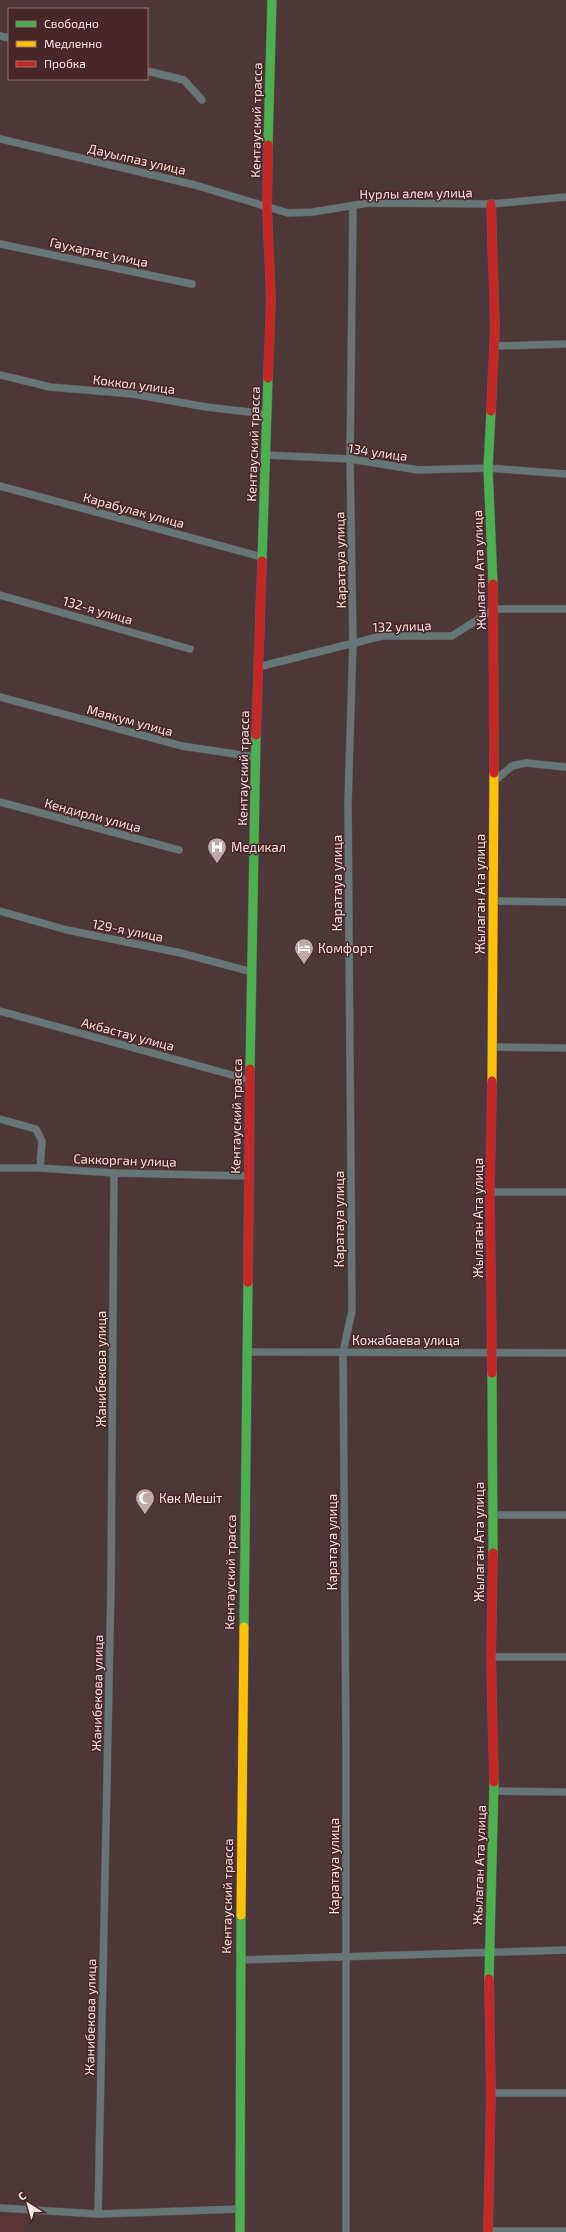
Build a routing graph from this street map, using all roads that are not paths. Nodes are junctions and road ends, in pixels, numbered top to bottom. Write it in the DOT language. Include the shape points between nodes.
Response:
graph roads {
  1 [pos="272,0"];
  2 [pos="148,71"];
  3 [pos="202,100"];
  4 [pos="0,139"];
  5 [pos="566,197"];
  6 [pos="491,204"];
  7 [pos="267,206"];
  8 [pos="353,206"];
  9 [pos="0,244"];
  10 [pos="192,284"];
  11 [pos="566,344"];
  12 [pos="495,346"];
  13 [pos="0,375"];
  14 [pos="266,414"];
  15 [pos="265,455"];
  16 [pos="350,459"];
  17 [pos="488,468"];
  18 [pos="566,474"];
  19 [pos="0,486"];
  20 [pos="262,556"];
  21 [pos="0,595"];
  22 [pos="494,609"];
  23 [pos="566,609"];
  24 [pos="352,642"];
  25 [pos="190,649"];
  26 [pos="258,667"];
  27 [pos="0,697"];
  28 [pos="255,757"];
  29 [pos="566,767"];
  30 [pos="493,782"];
  31 [pos="0,802"];
  32 [pos="179,850"];
  33 [pos="493,901"];
  34 [pos="566,902"];
  35 [pos="0,911"];
  36 [pos="252,972"];
  37 [pos="0,1011"];
  38 [pos="493,1047"];
  39 [pos="566,1048"];
  40 [pos="250,1080"];
  41 [pos="0,1119"];
  42 [pos="0,1168"];
  43 [pos="40,1168"];
  44 [pos="114,1173"];
  45 [pos="249,1176"];
  46 [pos="490,1192"];
  47 [pos="566,1192"];
  48 [pos="246,1352"];
  49 [pos="343,1352"];
  50 [pos="491,1352"];
  51 [pos="566,1353"];
  52 [pos="566,1514"];
  53 [pos="494,1515"];
  54 [pos="491,1657"];
  55 [pos="566,1657"];
  56 [pos="494,1791"];
  57 [pos="566,1792"];
  58 [pos="566,1950"];
  59 [pos="489,1952"];
  60 [pos="346,1957"];
  61 [pos="240,1960"];
  62 [pos="491,2093"];
  63 [pos="566,2093"];
  64 [pos="0,2208"];
  65 [pos="240,2209"];
  66 [pos="98,2214"];
  67 [pos="566,2231"];
  68 [pos="240,2232"];
  69 [pos="346,2232"];
  70 [pos="488,2232"];
  1 -- 7 [label="main road, Кентауский трасса"];
  2 -- 3 [label="street" via="184,80"];
  4 -- 7 [label="street, Дауылпаз улица" via="195,185"];
  5 -- 6 [label="street, Нурлы алем улица"];
  6 -- 8 [label="street, Нурлы алем улица" via="368,203"];
  6 -- 12 [label="main road, Жылаган Ата улица"];
  7 -- 8 [label="street, Нурлы алем улица" via="288,213"];
  7 -- 14 [label="main road, Кентауский трасса" via="271,299"];
  8 -- 16 [label="street, Каратауа улица"];
  9 -- 10 [label="street, Гаухартас улица"];
  11 -- 12 [label="street"];
  12 -- 17 [label="main road, Жылаган Ата улица"];
  13 -- 14 [label="street, Коккол улица" via="50,387 133,394 206,407"];
  14 -- 15 [label="main road, Кентауский трасса"];
  15 -- 16 [label="street, 134 улица"];
  15 -- 20 [label="main road, Кентауский трасса"];
  16 -- 17 [label="street, 134 улица" via="418,470"];
  16 -- 24 [label="street, Каратауа улица"];
  17 -- 18 [label="street, 134 улица"];
  17 -- 22 [label="main road, Жылаган Ата улица"];
  19 -- 20 [label="street, Карабулак улица"];
  20 -- 26 [label="main road, Кентауский трасса"];
  21 -- 25 [label="street, 132-я улица"];
  22 -- 23 [label="street"];
  22 -- 24 [label="street, 132 улица" via="452,636 382,636"];
  22 -- 30 [label="main road, Жылаган Ата улица"];
  24 -- 26 [label="street, 132 улица"];
  24 -- 49 [label="street, Каратауа улица" via="348,803 352,1311"];
  26 -- 28 [label="main road, Кентауский трасса"];
  27 -- 28 [label="street, Маякум улица" via="182,746"];
  28 -- 36 [label="main road, Кентауский трасса"];
  29 -- 30 [label="street" via="526,762 512,766"];
  30 -- 33 [label="main road, Жылаган Ата улица"];
  31 -- 32 [label="street, Кендирли улица"];
  33 -- 34 [label="street"];
  33 -- 38 [label="main road, Жылаган Ата улица"];
  35 -- 36 [label="street, 129-я улица" via="67,930 181,953"];
  36 -- 40 [label="main road, Кентауский трасса"];
  37 -- 40 [label="street, Акбастау улица"];
  38 -- 39 [label="street"];
  38 -- 46 [label="main road, Жылаган Ата улица"];
  40 -- 45 [label="main road, Кентауский трасса"];
  41 -- 43 [label="street" via="36,1129 42,1141"];
  42 -- 43 [label="street, Саккорган улица"];
  43 -- 44 [label="street, Саккорган улица"];
  44 -- 45 [label="street, Саккорган улица"];
  44 -- 66 [label="street, Жанибекова улица" via="111,1593"];
  45 -- 48 [label="main road, Кентауский трасса"];
  46 -- 47 [label="street"];
  46 -- 50 [label="main road, Жылаган Ата улица"];
  48 -- 49 [label="street, Кожабаева улица"];
  48 -- 61 [label="main road, Кентауский трасса"];
  49 -- 50 [label="street, Кожабаева улица"];
  49 -- 60 [label="street, Каратауа улица"];
  50 -- 51 [label="street, Кожабаева улица"];
  50 -- 53 [label="main road, Жылаган Ата улица"];
  52 -- 53 [label="street"];
  53 -- 54 [label="main road, Жылаган Ата улица"];
  54 -- 55 [label="street"];
  54 -- 56 [label="main road, Жылаган Ата улица"];
  56 -- 57 [label="street"];
  56 -- 59 [label="main road, Жылаган Ата улица"];
  58 -- 59 [label="street"];
  59 -- 60 [label="street"];
  59 -- 62 [label="main road, Жылаган Ата улица"];
  60 -- 61 [label="street"];
  60 -- 69 [label="street, Каратауа улица"];
  61 -- 65 [label="main road, Кентауский трасса"];
  62 -- 63 [label="street"];
  62 -- 70 [label="main road, Жылаган Ата улица"];
  64 -- 66 [label="street"];
  65 -- 66 [label="street"];
  65 -- 68 [label="main road, Кентауский трасса"];
  67 -- 70 [label="street"];
}
